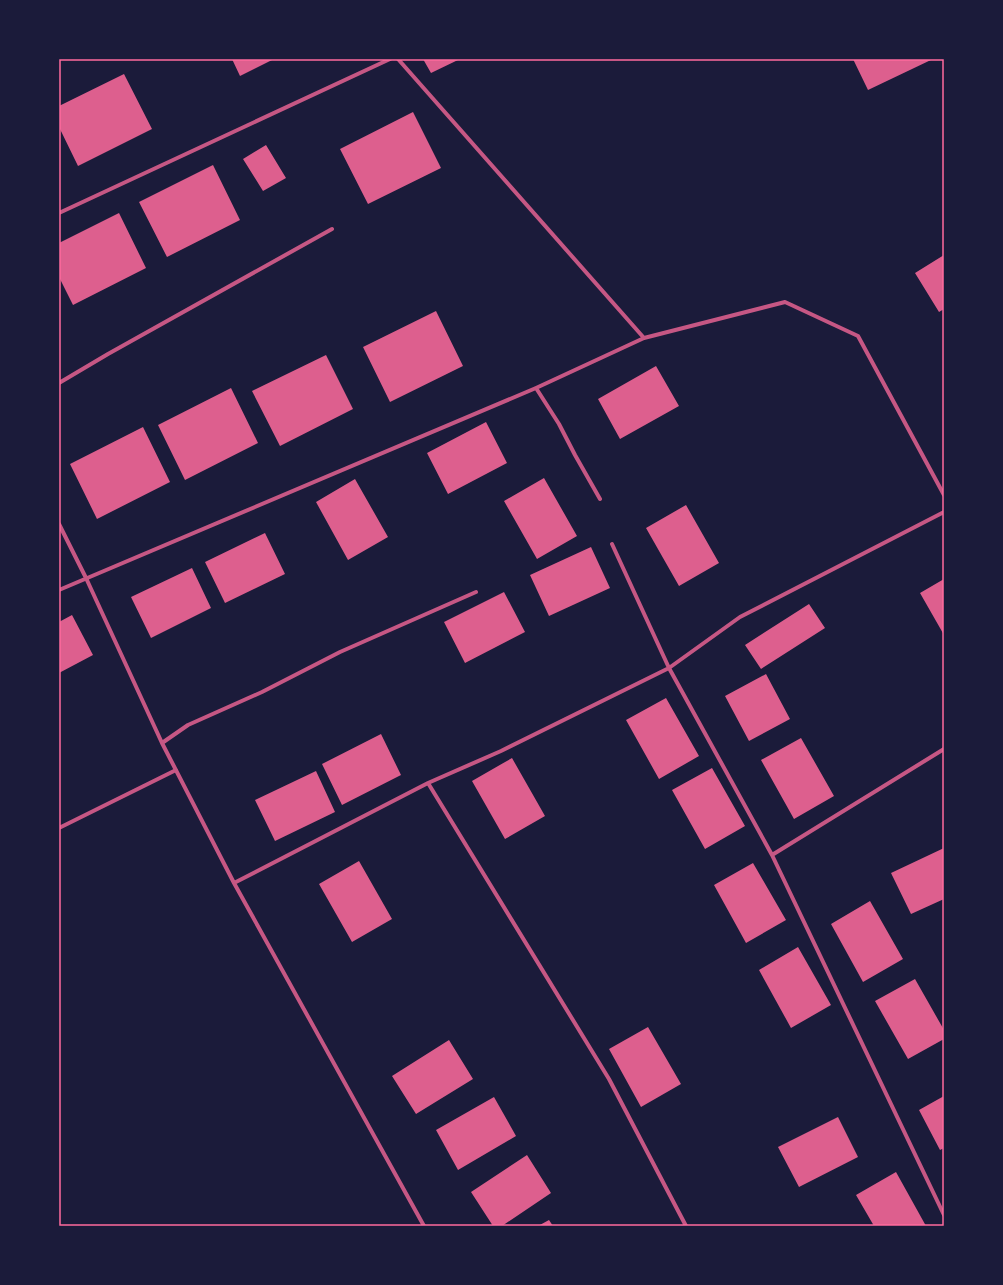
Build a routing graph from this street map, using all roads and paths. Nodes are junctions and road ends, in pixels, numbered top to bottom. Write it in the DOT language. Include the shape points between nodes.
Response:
graph roads {
  1 [pos="390,59"];
  2 [pos="398,59"];
  3 [pos="59,213"];
  4 [pos="332,229"];
  5 [pos="644,338"];
  6 [pos="59,383"];
  7 [pos="536,388"];
  8 [pos="944,495"];
  9 [pos="600,499"];
  10 [pos="944,512"];
  11 [pos="59,524"];
  12 [pos="612,544"];
  13 [pos="86,578"];
  14 [pos="59,590"];
  15 [pos="476,592"];
  16 [pos="669,668"];
  17 [pos="162,743"];
  18 [pos="944,749"];
  19 [pos="176,770"];
  20 [pos="428,783"];
  21 [pos="59,828"];
  22 [pos="772,855"];
  23 [pos="234,883"];
  24 [pos="944,1215"];
  25 [pos="424,1226"];
  26 [pos="686,1226"];
  1 -- 3 [label="street"];
  2 -- 5 [label="street"];
  4 -- 6 [label="street"];
  5 -- 7 [label="street"];
  5 -- 8 [label="street" via="785,302 858,336"];
  7 -- 9 [label="street"];
  7 -- 13 [label="street"];
  10 -- 16 [label="street" via="740,617"];
  11 -- 13 [label="street"];
  12 -- 16 [label="street"];
  13 -- 14 [label="street"];
  13 -- 17 [label="street"];
  15 -- 17 [label="street" via="340,652 262,692 188,725"];
  16 -- 20 [label="street" via="501,751"];
  16 -- 22 [label="street"];
  17 -- 19 [label="street"];
  18 -- 22 [label="street"];
  19 -- 21 [label="street"];
  19 -- 23 [label="street"];
  20 -- 23 [label="street"];
  20 -- 26 [label="street" via="609,1079"];
  22 -- 24 [label="street"];
  23 -- 25 [label="street"];
}
